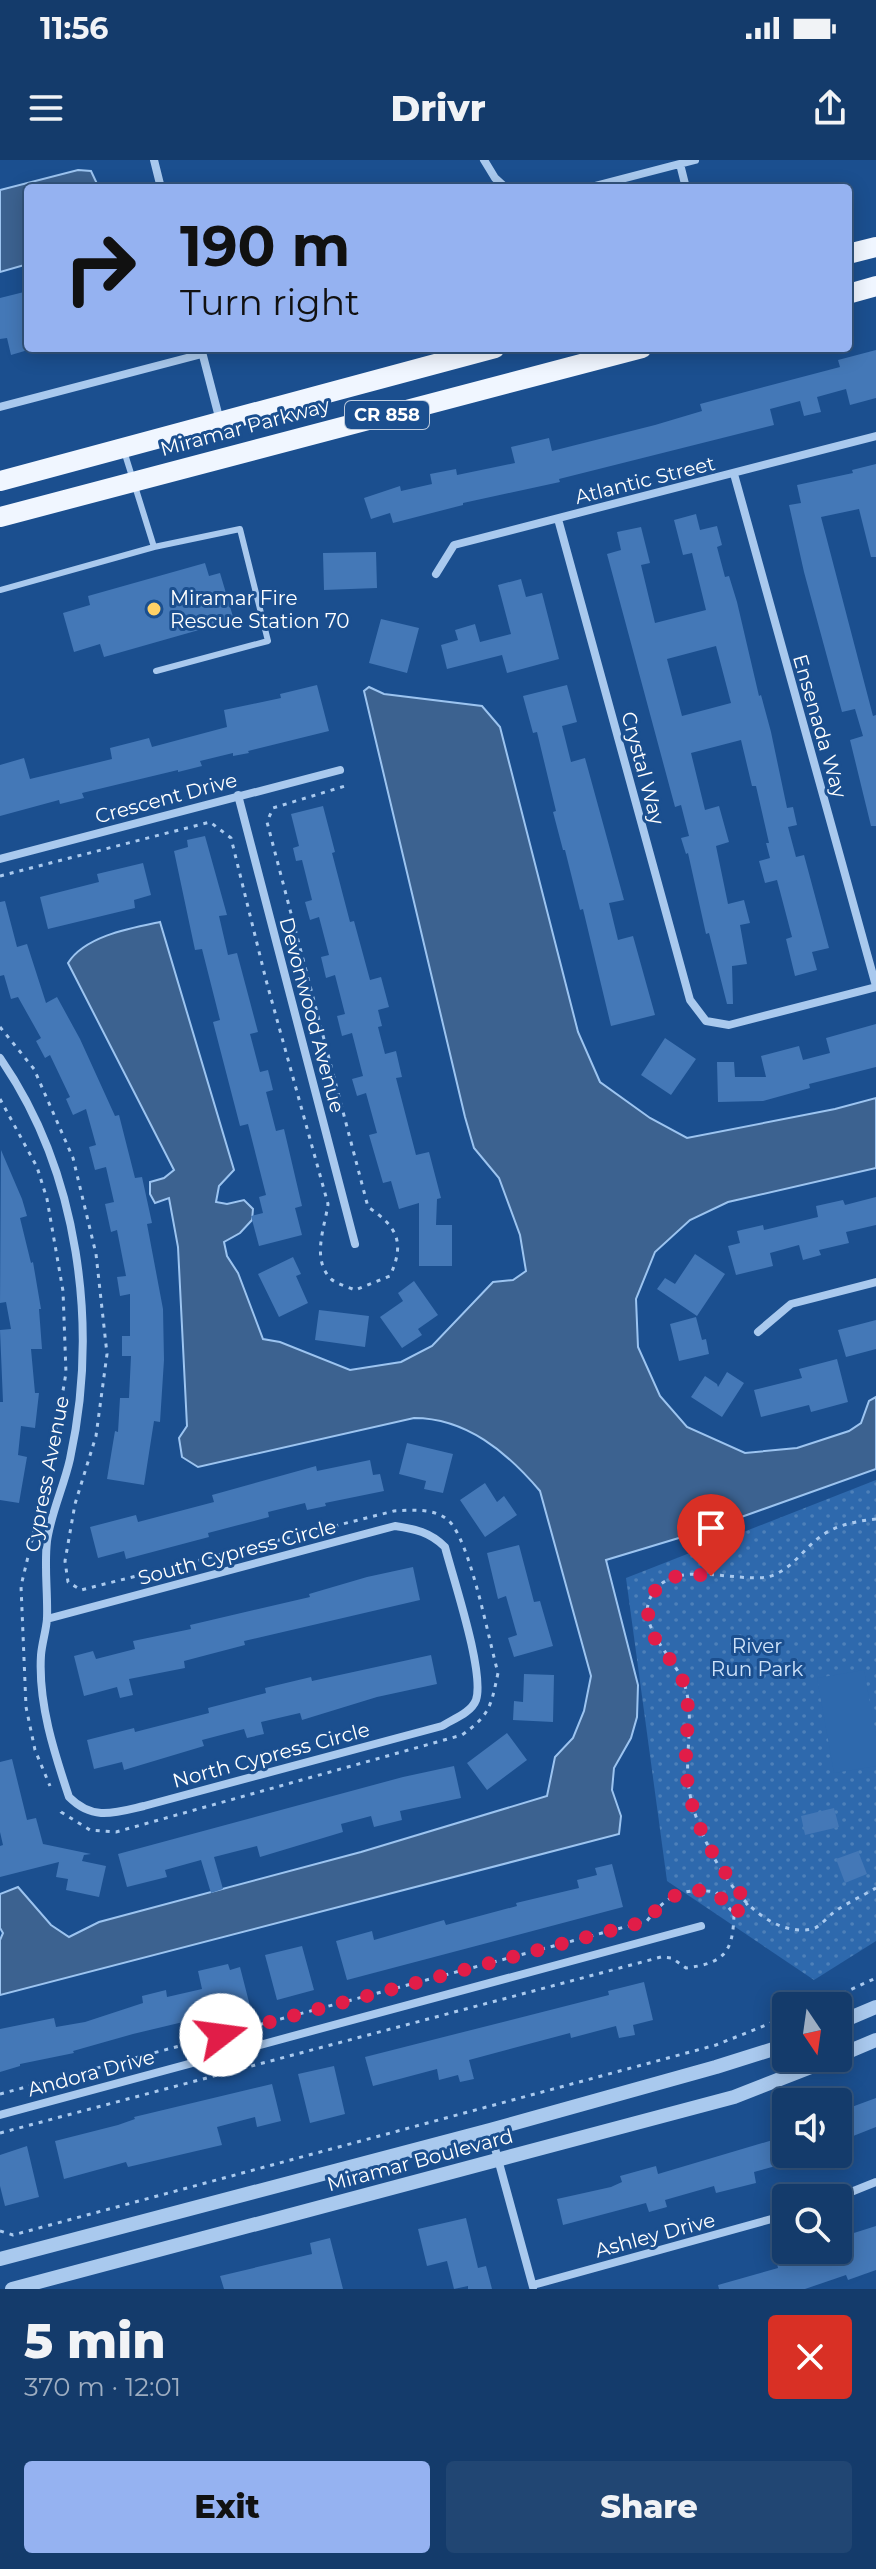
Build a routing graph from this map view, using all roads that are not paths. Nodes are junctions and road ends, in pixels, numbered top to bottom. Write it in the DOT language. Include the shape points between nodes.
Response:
graph roads {
  1 [pos="154,160"];
  2 [pos="484,160"];
  3 [pos="695,160"];
  4 [pos="680,164"];
  5 [pos="160,184"];
  6 [pos="502,184"];
  7 [pos="602,184"];
  8 [pos="685,184"];
  9 [pos="876,247"];
  10 [pos="852,253"];
  11 [pos="876,286"];
  12 [pos="852,293"];
  13 [pos="197,352"];
  14 [pos="201,352"];
  15 [pos="480,352"];
  16 [pos="627,352"];
  17 [pos="0,407"];
  18 [pos="220,421"];
  19 [pos="876,436"];
  20 [pos="123,449"];
  21 [pos="734,474"];
  22 [pos="0,481"];
  23 [pos="132,482"];
  24 [pos="0,517"];
  25 [pos="558,519"];
  26 [pos="154,547"];
  27 [pos="436,574"];
  28 [pos="0,590"];
  29 [pos="156,671"];
  30 [pos="340,770"];
  31 [pos="238,795"];
  32 [pos="0,859"];
  33 [pos="876,987"];
  34 [pos="0,1058"];
  35 [pos="355,1244"];
  36 [pos="876,1282"];
  37 [pos="758,1332"];
  38 [pos="47,1619"];
  39 [pos="469,1711"];
  40 [pos="79,1807"];
  41 [pos="701,1926"];
  42 [pos="876,2007"];
  43 [pos="852,2017"];
  44 [pos="876,2040"];
  45 [pos="772,2049"];
  46 [pos="852,2050"];
  47 [pos="798,2072"];
  48 [pos="0,2115"];
  49 [pos="490,2130"];
  50 [pos="498,2160"];
  51 [pos="876,2182"];
  52 [pos="852,2192"];
  53 [pos="772,2219"];
  54 [pos="0,2259"];
  55 [pos="533,2287"];
  56 [pos="12,2289"];
  1 -- 5 [label="street"];
  2 -- 6 [label="street"];
  3 -- 4 [label="street"];
  4 -- 7 [label="street"];
  4 -- 8 [label="street"];
  9 -- 10 [label="main road"];
  11 -- 12 [label="main road"];
  13 -- 17 [label="street"];
  14 -- 18 [label="street"];
  15 -- 18 [label="main road, Miramar Parkway / CR 858"];
  16 -- 23 [label="main road, Miramar Parkway / CR 858"];
  18 -- 20 [label="main road, Miramar Parkway / CR 858"];
  19 -- 21 [label="street, Atlantic Street"];
  20 -- 22 [label="main road, Miramar Parkway / CR 858"];
  20 -- 23 [label="lane"];
  21 -- 25 [label="street, Atlantic Street"];
  21 -- 33 [label="street, Ensenada Way"];
  23 -- 24 [label="main road, Miramar Parkway / CR 858"];
  23 -- 26 [label="lane"];
  25 -- 27 [label="street, Atlantic Street" via="454,545"];
  25 -- 33 [label="street, Crystal Way" via="690,1000 706,1021 729,1025"];
  26 -- 28 [label="lane"];
  26 -- 29 [label="lane" via="240,529 268,641"];
  30 -- 31 [label="street, Crescent Drive"];
  31 -- 32 [label="street, Crescent Drive"];
  31 -- 35 [label="street, Devonwood Avenue"];
  34 -- 38 [label="street, Cypress Avenue" via="54,1169 71,1221 82,1304 82,1382 70,1458 47,1539"];
  36 -- 37 [label="street" via="791,1304"];
  38 -- 39 [label="street, South Cypress Circle" via="395,1526 420,1530 445,1547 478,1674"];
  38 -- 40 [label="street, Cypress Avenue" via="41,1655 43,1700 69,1797"];
  39 -- 40 [label="street, North Cypress Circle" via="442,1726 144,1806 103,1815"];
  41 -- 48 [label="street, Andora Drive"];
  42 -- 43 [label="street"];
  44 -- 46 [label="street, Miramar Boulevard"];
  45 -- 49 [label="street, Miramar Boulevard"];
  47 -- 50 [label="street, Miramar Boulevard" via="734,2097"];
  49 -- 50 [label="street"];
  49 -- 54 [label="street, Miramar Boulevard"];
  50 -- 55 [label="street"];
  50 -- 56 [label="street, Miramar Boulevard"];
  51 -- 52 [label="street"];
  53 -- 55 [label="street, Ashley Drive"];
}
